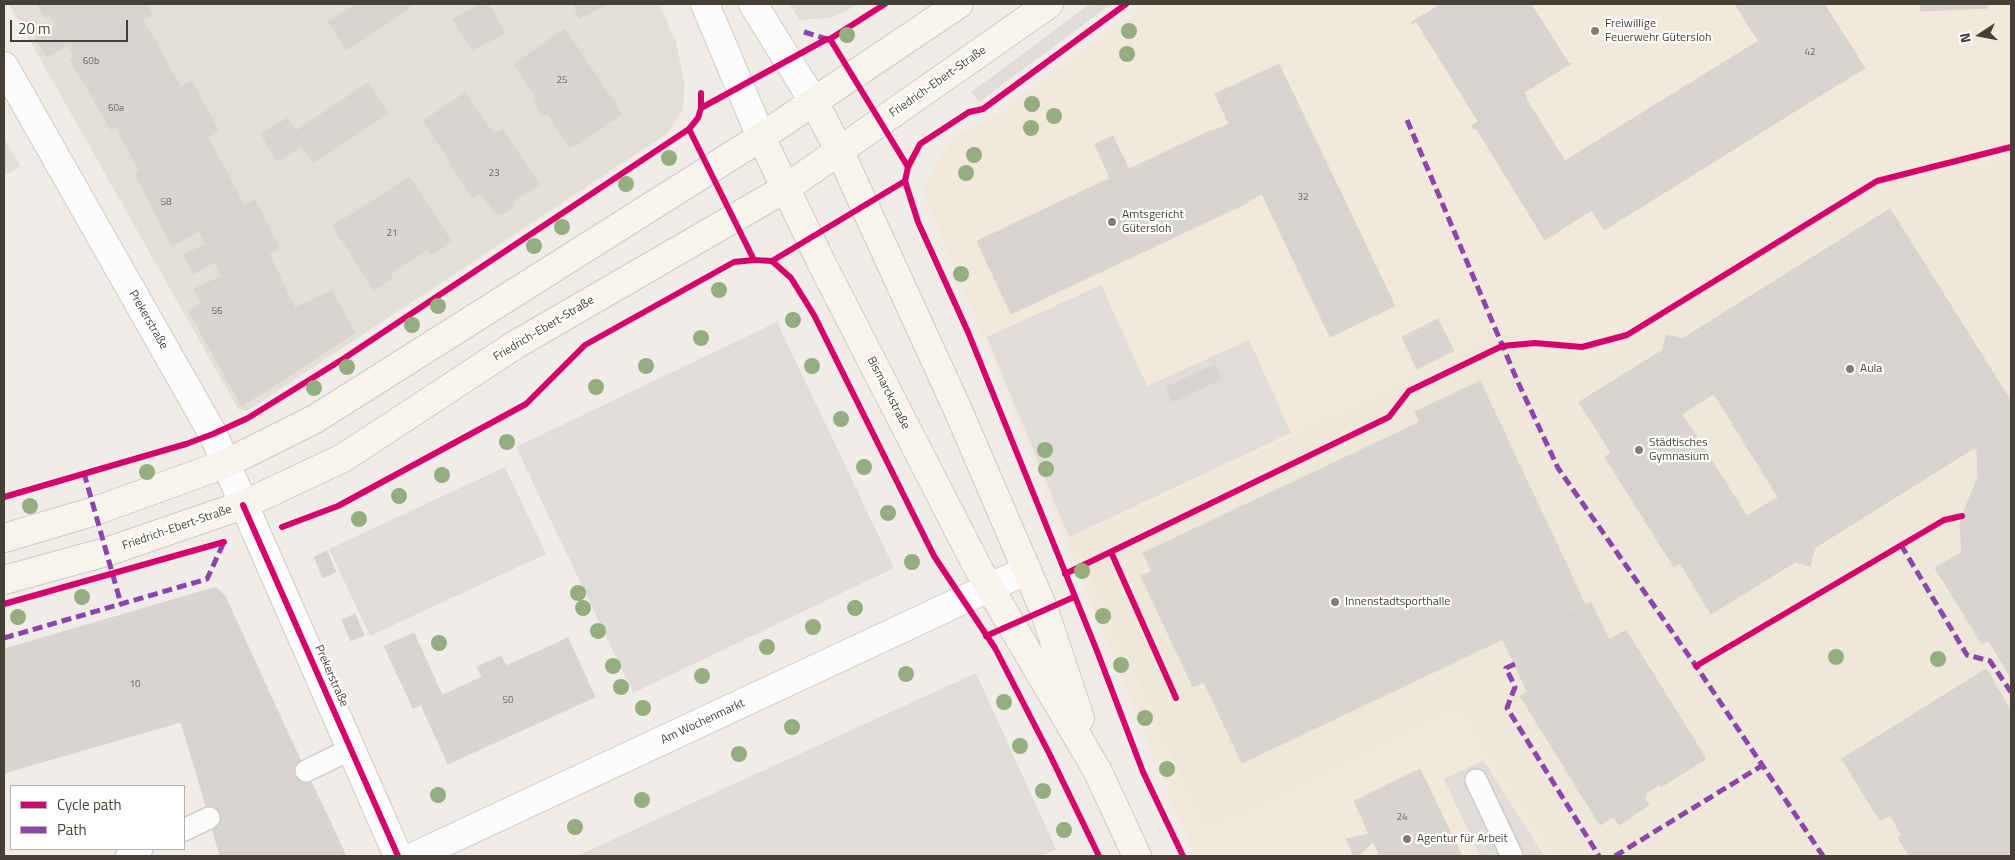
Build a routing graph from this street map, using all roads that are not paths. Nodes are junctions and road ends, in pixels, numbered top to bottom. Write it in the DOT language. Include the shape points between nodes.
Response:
graph roads {
  1 [pos="705,4"];
  2 [pos="753,4"];
  3 [pos="959,4"];
  4 [pos="1049,4"];
  5 [pos="4,66"];
  6 [pos="814,102"];
  7 [pos="761,137"];
  8 [pos="839,150"];
  9 [pos="786,188"];
  10 [pos="225,464"];
  11 [pos="244,505"];
  12 [pos="4,538"];
  13 [pos="1027,570"];
  14 [pos="4,580"];
  15 [pos="990,588"];
  16 [pos="351,750"];
  17 [pos="1096,770"];
  18 [pos="306,771"];
  19 [pos="1476,780"];
  20 [pos="209,818"];
  21 [pos="185,830"];
  22 [pos="394,846"];
  23 [pos="140,850"];
  24 [pos="126,856"];
  25 [pos="415,856"];
  26 [pos="1137,856"];
  27 [pos="1512,856"];
  1 -- 7 [label="street, Bismarckstraße"];
  2 -- 6 [label="street, Bismarckstraße"];
  3 -- 6 [label="main road"];
  4 -- 8 [label="main road, Friedrich-Ebert-Straße"];
  5 -- 10 [label="street, Prekerstraße" via="208,425"];
  6 -- 7 [label="main road"];
  6 -- 8 [label="main road, Bismarckstraße"];
  7 -- 9 [label="main road, Bismarckstraße"];
  7 -- 10 [label="main road" via="315,419"];
  8 -- 9 [label="main road, Friedrich-Ebert-Straße"];
  8 -- 13 [label="main road, Bismarckstraße"];
  9 -- 11 [label="main road, Friedrich-Ebert-Straße" via="515,344 343,458"];
  9 -- 15 [label="main road, Bismarckstraße" via="826,273"];
  10 -- 11 [label="street, Prekerstraße"];
  10 -- 12 [label="main road" via="94,511"];
  11 -- 14 [label="main road, Friedrich-Ebert-Straße" via="106,552"];
  11 -- 16 [label="street, Prekerstraße"];
  13 -- 15 [label="street, Am Wochenmarkt"];
  13 -- 17 [label="main road, Bismarckstraße" via="1044,610"];
  15 -- 17 [label="main road, Bismarckstraße"];
  15 -- 25 [label="street, Am Wochenmarkt"];
  16 -- 18 [label="lane"];
  16 -- 22 [label="street, Prekerstraße"];
  17 -- 26 [label="main road, Bismarckstraße"];
  19 -- 27 [label="lane"];
  20 -- 21 [label="lane"];
  23 -- 24 [label="lane"];
}
